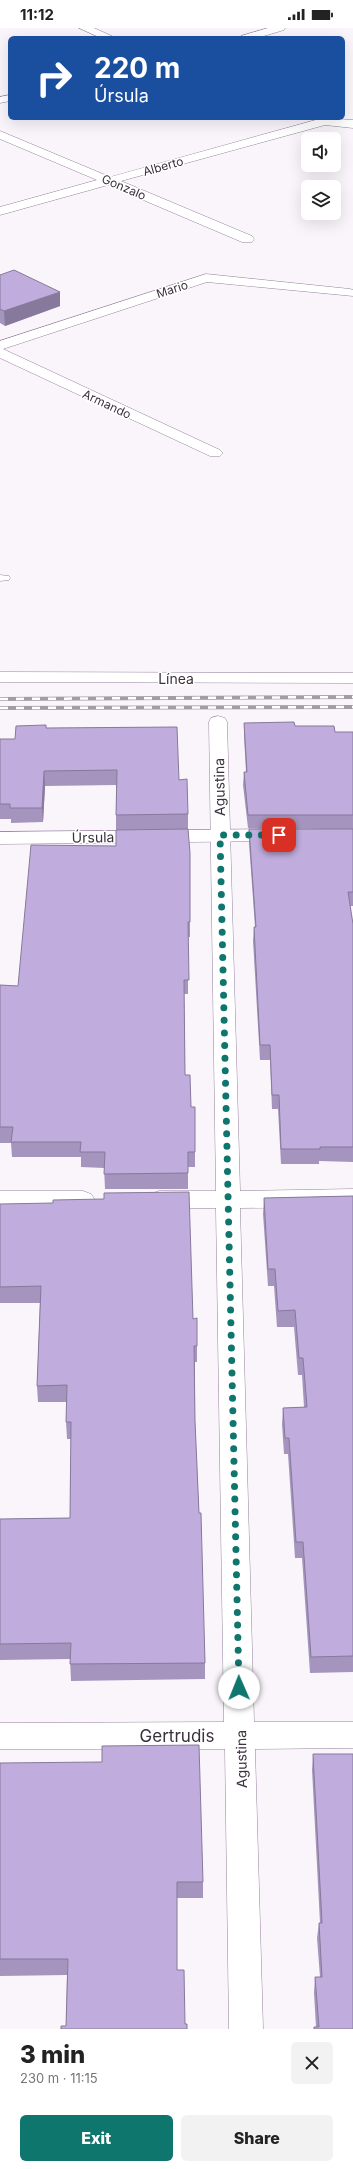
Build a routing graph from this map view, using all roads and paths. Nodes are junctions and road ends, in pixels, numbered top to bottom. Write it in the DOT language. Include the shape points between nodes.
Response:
graph roads {
  1 [pos="84,28"];
  2 [pos="280,28"];
  3 [pos="106,36"];
  4 [pos="252,36"];
  5 [pos="322,120"];
  6 [pos="331,120"];
  7 [pos="353,124"];
  8 [pos="0,135"];
  9 [pos="110,181"];
  10 [pos="0,211"];
  11 [pos="247,239"];
  12 [pos="350,293"];
  13 [pos="0,346"];
  14 [pos="0,353"];
  15 [pos="215,453"];
  16 [pos="0,677"];
  17 [pos="353,678"];
  18 [pos="218,722"];
  19 [pos="220,835"];
  20 [pos="298,835"];
  21 [pos="0,838"];
  22 [pos="353,1198"];
  23 [pos="227,1199"];
  24 [pos="0,1200"];
  25 [pos="102,1200"];
  26 [pos="141,1200"];
  27 [pos="240,1735"];
  28 [pos="353,1735"];
  29 [pos="0,1736"];
  30 [pos="246,2029"];
  1 -- 3 [label="street"];
  2 -- 4 [label="street"];
  5 -- 9 [label="street, Alberto"];
  6 -- 7 [label="street"];
  8 -- 9 [label="street, Gonzalo"];
  9 -- 10 [label="street, Alberto"];
  9 -- 11 [label="street, Gonzalo"];
  12 -- 13 [label="street, Mario" via="206,278"];
  14 -- 15 [label="street, Armando"];
  16 -- 17 [label="street, Línea"];
  18 -- 19 [label="street, Agustina"];
  19 -- 20 [label="street, Úrsula"];
  19 -- 21 [label="street, Úrsula"];
  19 -- 23 [label="street, Agustina"];
  22 -- 23 [label="street"];
  23 -- 26 [label="street"];
  23 -- 27 [label="street, Agustina"];
  24 -- 25 [label="street"];
  27 -- 28 [label="street, Gertrudis"];
  27 -- 29 [label="street, Gertrudis"];
  27 -- 30 [label="street, Agustina"];
}
